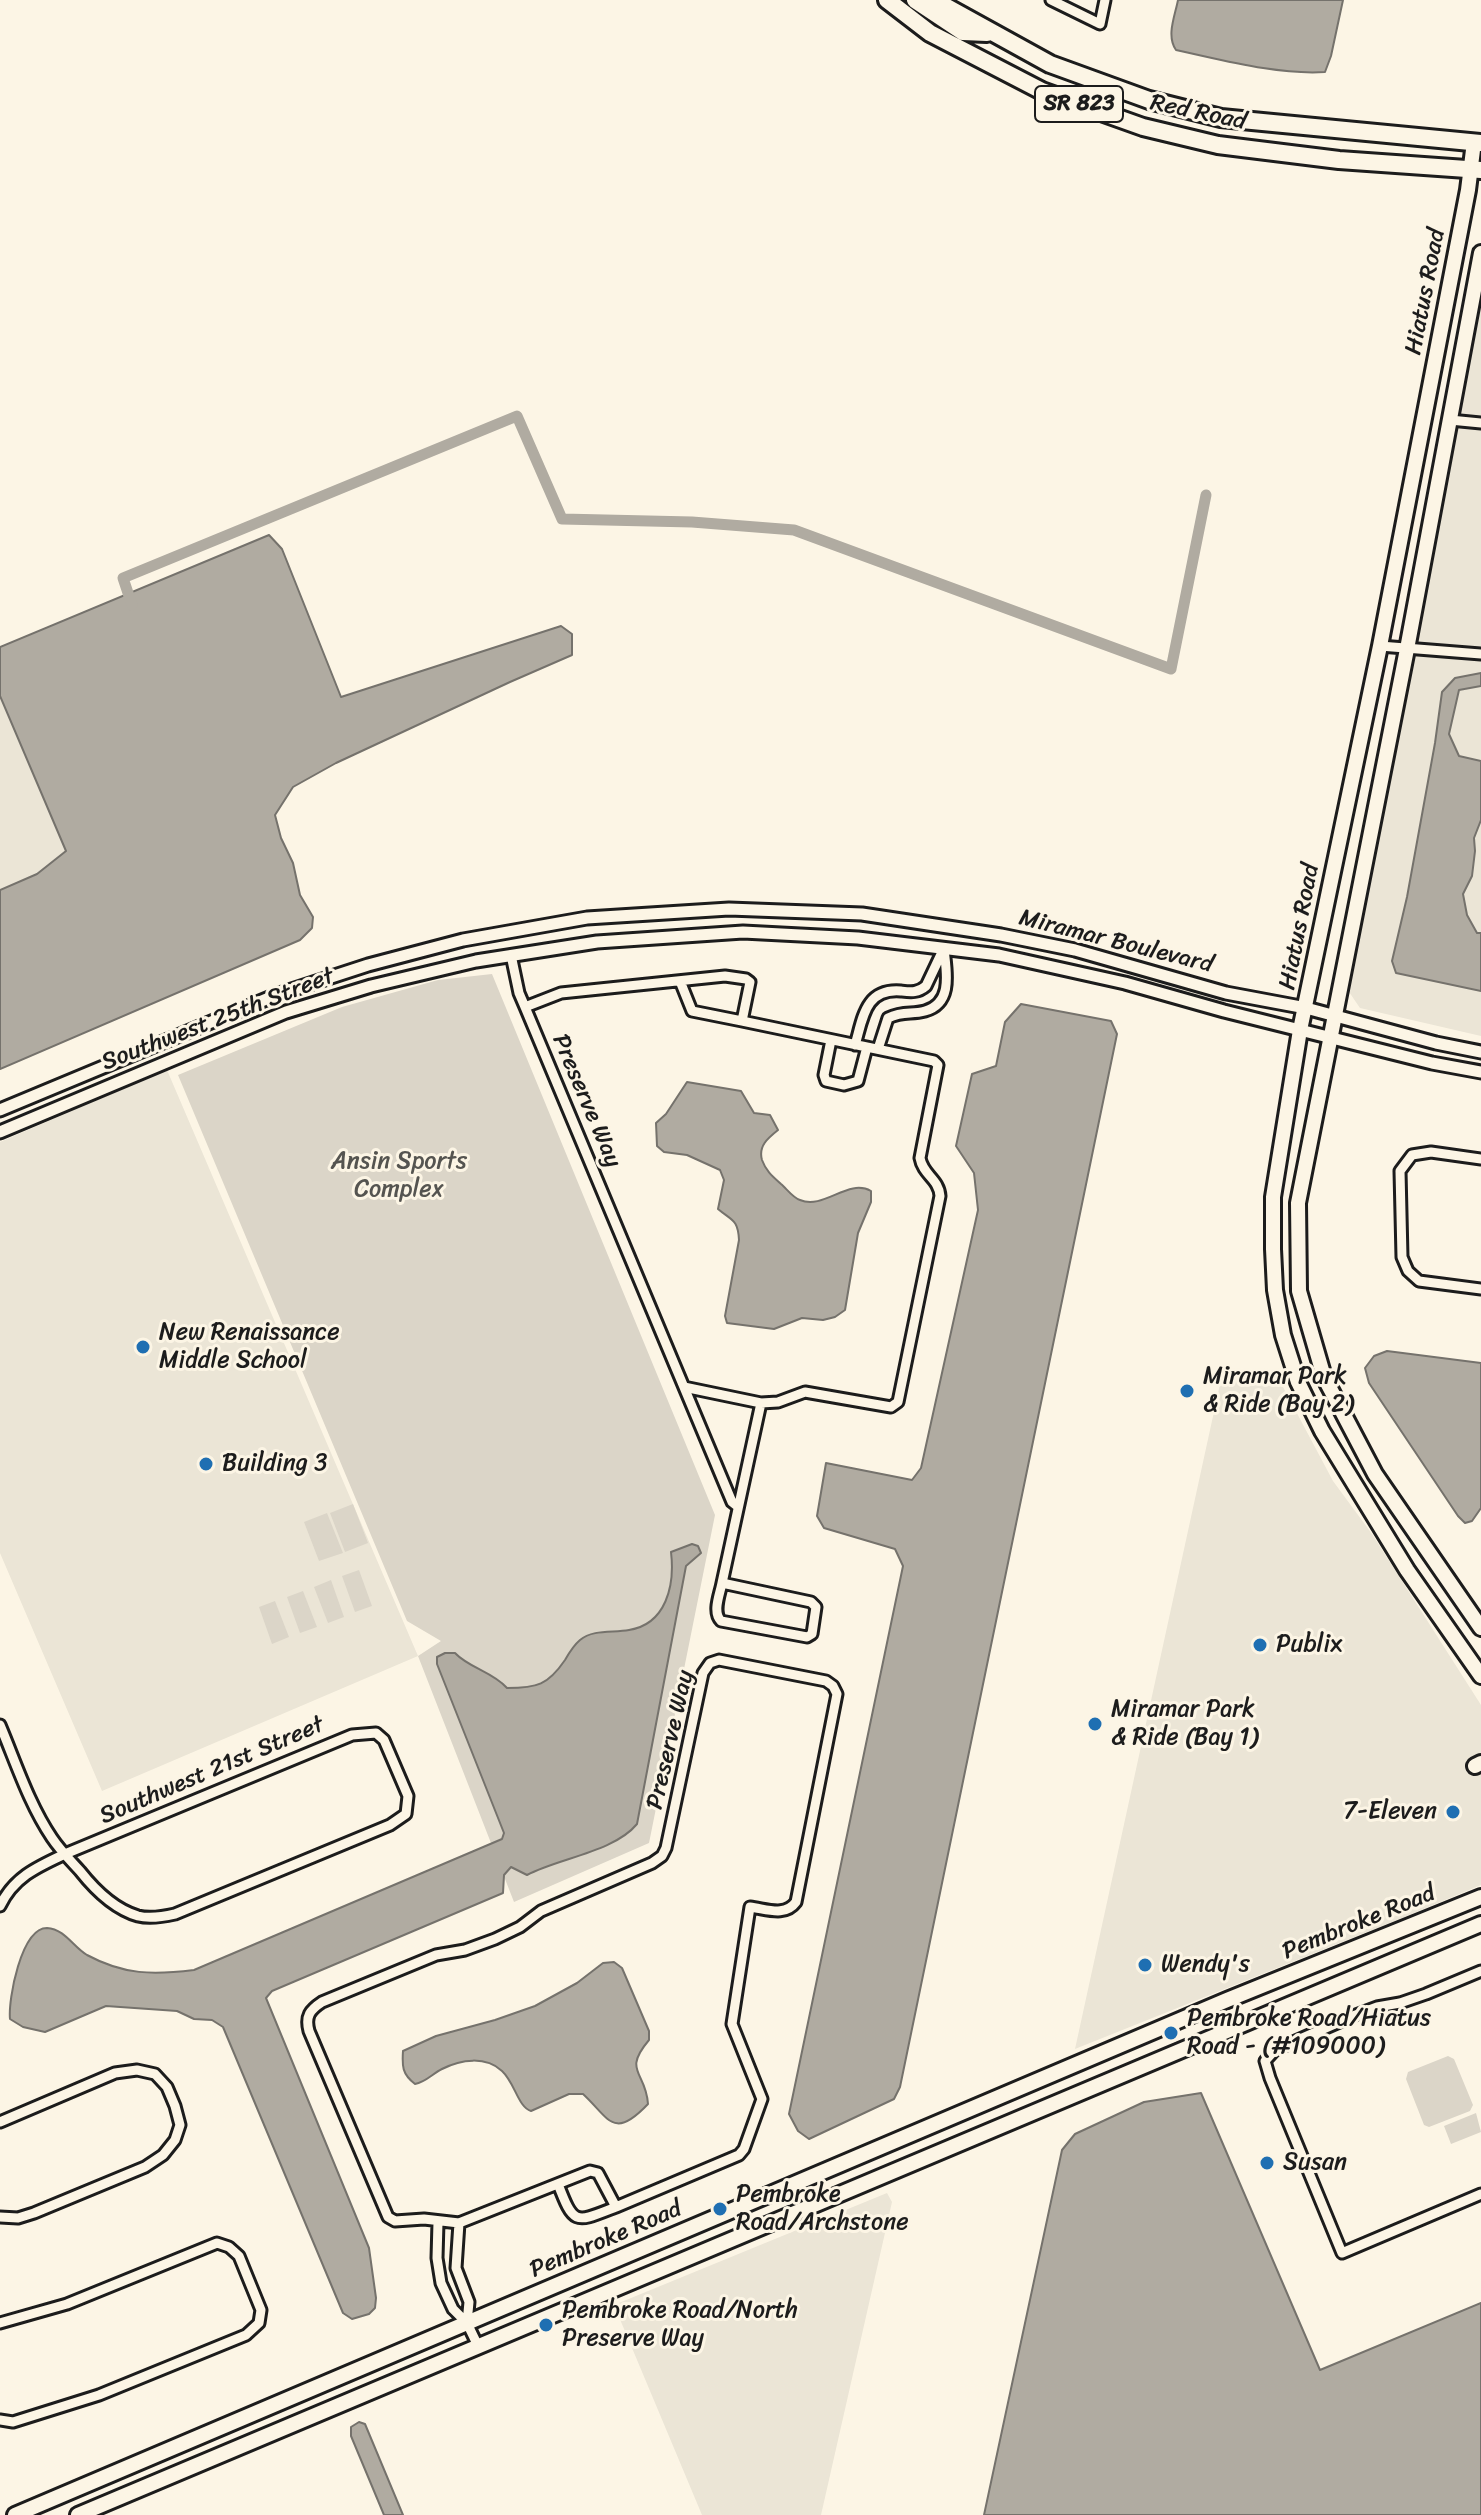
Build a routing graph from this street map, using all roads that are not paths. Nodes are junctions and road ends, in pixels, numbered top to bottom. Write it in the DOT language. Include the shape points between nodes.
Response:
graph roads {
  1 [pos="887,0"];
  2 [pos="915,0"];
  3 [pos="934,0"];
  4 [pos="1051,0"];
  5 [pos="1105,0"];
  6 [pos="993,33"];
  7 [pos="1478,143"];
  8 [pos="1476,170"];
  9 [pos="1481,253"];
  10 [pos="1450,420"];
  11 [pos="1481,423"];
  12 [pos="1380,646"];
  13 [pos="1407,649"];
  14 [pos="1481,654"];
  15 [pos="734,910"];
  16 [pos="743,932"];
  17 [pos="944,948"];
  18 [pos="511,955"];
  19 [pos="680,981"];
  20 [pos="525,1007"];
  21 [pos="1306,1008"];
  22 [pos="1334,1015"];
  23 [pos="742,1021"];
  24 [pos="1300,1030"];
  25 [pos="1330,1038"];
  26 [pos="831,1040"];
  27 [pos="855,1045"];
  28 [pos="867,1047"];
  29 [pos="878,1049"];
  30 [pos="1481,1052"];
  31 [pos="1481,1072"];
  32 [pos="0,1110"];
  33 [pos="0,1132"];
  34 [pos="1481,1159"];
  35 [pos="1481,1289"];
  36 [pos="684,1387"];
  37 [pos="761,1403"];
  38 [pos="1352,1432"];
  39 [pos="1330,1444"];
  40 [pos="737,1506"];
  41 [pos="722,1583"];
  42 [pos="1481,1628"];
  43 [pos="1481,1676"];
  44 [pos="0,1725"];
  45 [pos="65,1854"];
  46 [pos="1481,1897"];
  47 [pos="0,1906"];
  48 [pos="1481,1924"];
  49 [pos="1481,1971"];
  50 [pos="1227,2000"];
  51 [pos="1236,2025"];
  52 [pos="0,2122"];
  53 [pos="892,2143"];
  54 [pos="901,2168"];
  55 [pos="558,2184"];
  56 [pos="1481,2194"];
  57 [pos="616,2207"];
  58 [pos="0,2217"];
  59 [pos="438,2222"];
  60 [pos="459,2223"];
  61 [pos="437,2258"];
  62 [pos="457,2258"];
  63 [pos="0,2323"];
  64 [pos="467,2323"];
  65 [pos="479,2348"];
  66 [pos="0,2420"];
  67 [pos="15,2515"];
  68 [pos="78,2515"];
  1 -- 8 [label="highway, Red Road / SR 823" via="930,33 1042,91 1143,127 1233,147"];
  2 -- 6 [label="highway" via="963,32"];
  3 -- 6 [label="highway, Red Road / SR 823"];
  4 -- 5 [label="street" via="1100,24"];
  6 -- 7 [label="highway, Red Road / SR 823" via="1050,64 1149,100 1221,118"];
  7 -- 8 [label="main road, Hiatus Road"];
  8 -- 12 [label="main road, Hiatus Road"];
  9 -- 10 [label="main road, Hiatus Road"];
  10 -- 11 [label="street"];
  10 -- 13 [label="main road, Hiatus Road"];
  12 -- 13 [label="street"];
  12 -- 21 [label="main road, Hiatus Road"];
  13 -- 14 [label="street"];
  13 -- 22 [label="main road, Hiatus Road"];
  15 -- 21 [label="street, Miramar Boulevard" via="862,914 1001,935 1226,993"];
  15 -- 32 [label="street, Southwest 25th Street" via="587,918 463,940 368,965 276,995"];
  16 -- 17 [label="street, Miramar Boulevard"];
  16 -- 18 [label="street, Southwest 25th Street" via="597,942"];
  17 -- 24 [label="street, Miramar Boulevard" via="1125,983"];
  17 -- 27 [label="street" via="921,990 888,990 869,1003"];
  17 -- 29 [label="street" via="944,995 927,1011 888,1018"];
  18 -- 20 [label="street, Preserve Way"];
  18 -- 33 [label="street, Southwest 25th Street" via="371,986 286,1012"];
  19 -- 20 [label="street" via="561,993"];
  19 -- 23 [label="street" via="692,1011"];
  19 -- 23 [label="street" via="746,979 750,982"];
  20 -- 36 [label="street, Preserve Way"];
  21 -- 22 [label="street, Miramar Boulevard"];
  21 -- 24 [label="main road, Hiatus Road"];
  22 -- 25 [label="main road, Hiatus Road"];
  22 -- 30 [label="street, Miramar Boulevard"];
  23 -- 26 [label="street"];
  24 -- 25 [label="street, Miramar Boulevard"];
  24 -- 39 [label="main road, Hiatus Road" via="1273,1197 1275,1290 1298,1382"];
  25 -- 31 [label="street, Miramar Boulevard"];
  25 -- 38 [label="main road, Hiatus Road" via="1298,1203 1299,1291 1324,1377"];
  26 -- 27 [label="street"];
  26 -- 28 [label="street" via="824,1075 826,1081 844,1085 858,1081"];
  27 -- 28 [label="street"];
  28 -- 29 [label="street"];
  29 -- 37 [label="street" via="938,1065 920,1158 940,1196 898,1402 891,1407 801,1392"];
  34 -- 35 [label="street" via="1431,1152 1412,1155 1400,1171 1402,1257 1408,1271 1419,1281"];
  36 -- 37 [label="street"];
  36 -- 40 [label="street, Preserve Way"];
  37 -- 40 [label="street"];
  38 -- 39 [label="main road"];
  38 -- 42 [label="main road, Hiatus Road"];
  39 -- 43 [label="main road, Hiatus Road" via="1407,1570"];
  40 -- 41 [label="street"];
  41 -- 41 [label="street" via="716,1611 721,1621 812,1634 816,1607 811,1602"];
  44 -- 45 [label="street" via="34,1806"];
  45 -- 45 [label="street, Southwest 21st Street" via="352,1735 376,1733 384,1740 408,1796 406,1814 390,1825 207,1902 154,1918 114,1905"];
  45 -- 47 [label="street, Southwest 21st Street" via="19,1879"];
  46 -- 50 [label="main road, Pembroke Road"];
  48 -- 51 [label="main road, Pembroke Road"];
  49 -- 56 [label="street" via="1353,2016 1275,2050 1265,2061 1342,2253"];
  50 -- 51 [label="main road"];
  50 -- 53 [label="main road, Pembroke Road"];
  51 -- 54 [label="main road, Pembroke Road"];
  52 -- 58 [label="street" via="115,2073 137,2070 155,2074 167,2087 180,2125 163,2155 145,2167 34,2213"];
  53 -- 54 [label="main road"];
  53 -- 64 [label="main road, Pembroke Road"];
  54 -- 65 [label="main road, Pembroke Road"];
  55 -- 57 [label="street, Preserve Way" via="590,2171 598,2173"];
  55 -- 57 [label="street" via="568,2211 578,2219"];
  55 -- 60 [label="street, Preserve Way"];
  57 -- 59 [label="street, Preserve Way" via="744,2149 762,2099 732,2024 750,1907 783,1912 796,1902 835,1713 837,1694 826,1681 719,1660 710,1663 703,1673 662,1856 541,1911 495,1939 436,1955 312,2009 307,2016 309,2031 388,2217"];
  59 -- 60 [label="street, Preserve Way"];
  59 -- 61 [label="street"];
  60 -- 62 [label="street"];
  61 -- 62 [label="street"];
  61 -- 64 [label="street" via="446,2297"];
  62 -- 64 [label="street" via="469,2302"];
  63 -- 66 [label="street" via="67,2304 217,2243 239,2256 261,2310 259,2323 246,2335 99,2395 13,2422"];
  64 -- 65 [label="street"];
  64 -- 67 [label="main road, Pembroke Road"];
  65 -- 68 [label="main road, Pembroke Road"];
}
